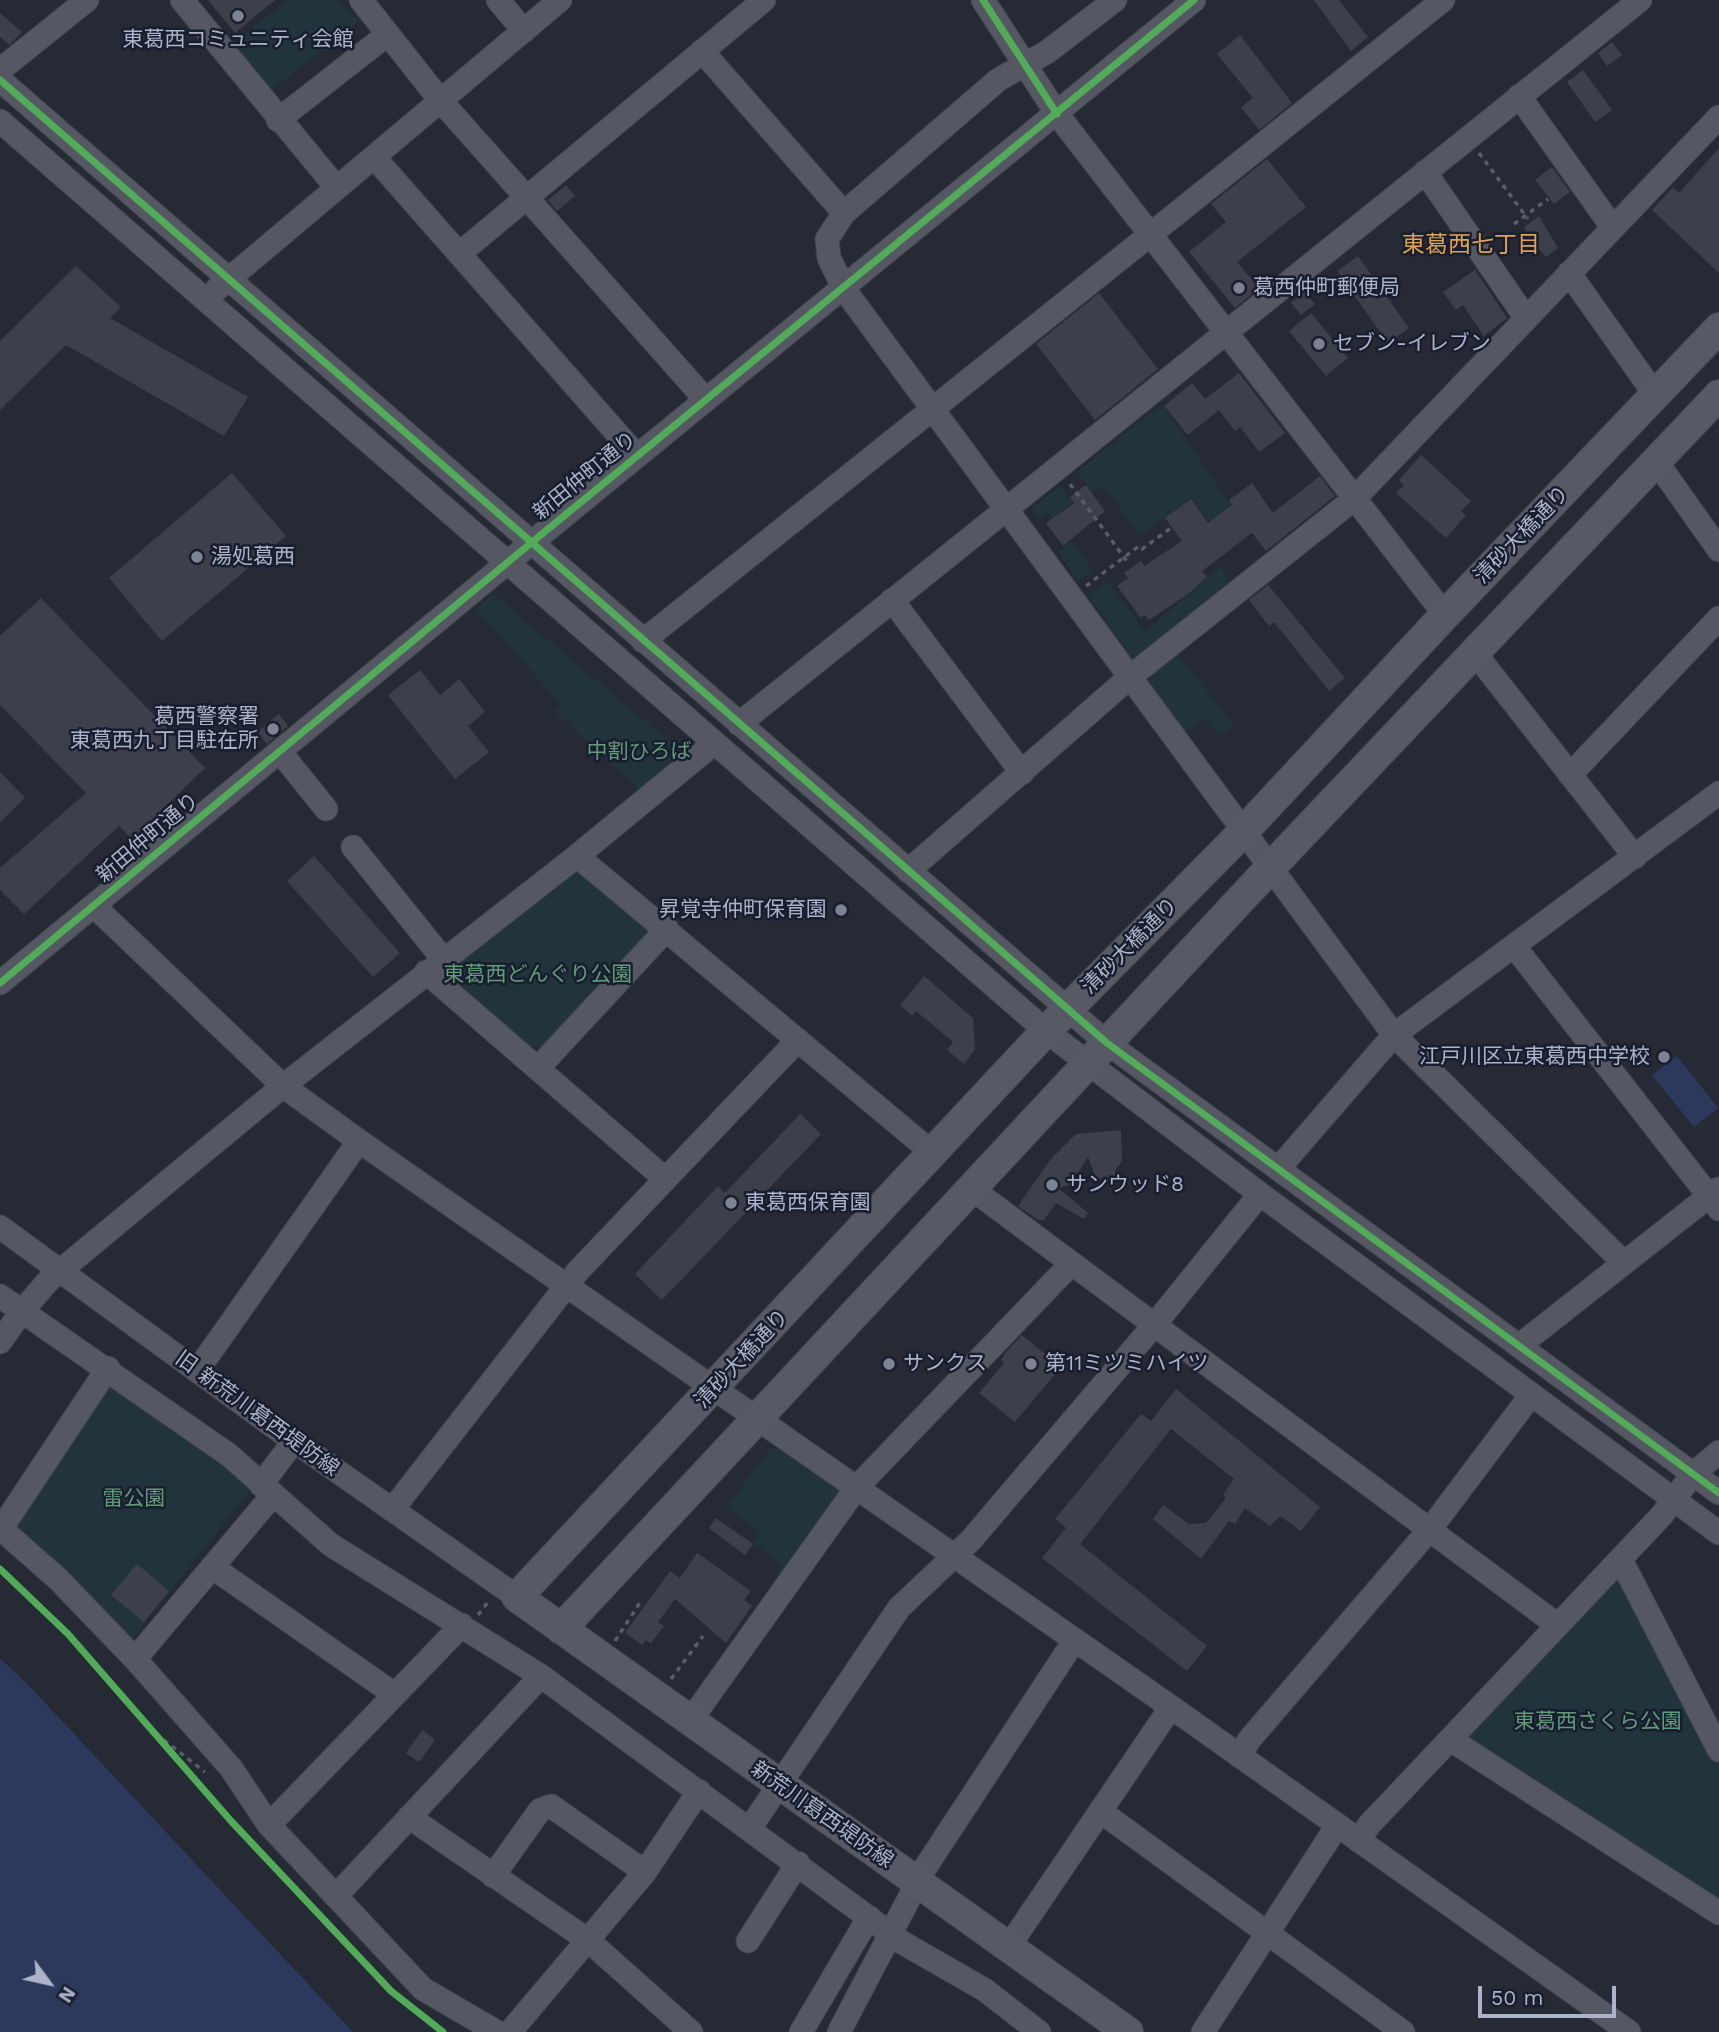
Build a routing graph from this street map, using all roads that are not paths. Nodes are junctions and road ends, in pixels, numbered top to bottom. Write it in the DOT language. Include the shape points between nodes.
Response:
graph roads {
  1 [pos="87,0"];
  2 [pos="182,0"];
  3 [pos="361,0"];
  4 [pos="498,0"];
  5 [pos="560,0"];
  6 [pos="764,0"];
  7 [pos="983,0"];
  8 [pos="1115,0"];
  9 [pos="1194,0"];
  10 [pos="1443,0"];
  11 [pos="1640,0"];
  12 [pos="524,31"];
  13 [pos="388,34"];
  14 [pos="702,51"];
  15 [pos="1024,64"];
  16 [pos="0,70"];
  17 [pos="0,80"];
  18 [pos="1519,96"];
  19 [pos="440,100"];
  20 [pos="1057,114"];
  21 [pos="1719,117"];
  22 [pos="278,120"];
  23 [pos="0,121"];
  24 [pos="374,157"];
  25 [pos="1425,172"];
  26 [pos="336,187"];
  27 [pos="527,198"];
  28 [pos="845,213"];
  29 [pos="1613,228"];
  30 [pos="1152,235"];
  31 [pos="459,254"];
  32 [pos="1569,273"];
  33 [pos="228,281"];
  34 [pos="844,289"];
  35 [pos="205,300"];
  36 [pos="1526,318"];
  37 [pos="1719,328"];
  38 [pos="1226,332"];
  39 [pos="1719,395"];
  40 [pos="1656,396"];
  41 [pos="706,400"];
  42 [pos="932,409"];
  43 [pos="637,456"];
  44 [pos="1656,461"];
  45 [pos="1354,499"];
  46 [pos="1006,510"];
  47 [pos="531,543"];
  48 [pos="1719,550"];
  49 [pos="506,564"];
  50 [pos="892,600"];
  51 [pos="1445,615"];
  52 [pos="1719,618"];
  53 [pos="643,641"];
  54 [pos="1474,652"];
  55 [pos="1130,677"];
  56 [pos="739,724"];
  57 [pos="712,744"];
  58 [pos="281,752"];
  59 [pos="1022,773"];
  60 [pos="1570,775"];
  61 [pos="1719,793"];
  62 [pos="326,809"];
  63 [pos="1243,832"];
  64 [pos="353,847"];
  65 [pos="577,856"];
  66 [pos="1635,857"];
  67 [pos="1270,868"];
  68 [pos="908,871"];
  69 [pos="94,906"];
  70 [pos="667,929"];
  71 [pos="1514,946"];
  72 [pos="435,965"];
  73 [pos="0,983"];
  74 [pos="1068,1009"];
  75 [pos="1046,1031"];
  76 [pos="1394,1035"];
  77 [pos="797,1041"];
  78 [pos="1107,1043"];
  79 [pos="1087,1065"];
  80 [pos="538,1068"];
  81 [pos="283,1086"];
  82 [pos="359,1141"];
  83 [pos="934,1154"];
  84 [pos="1278,1169"];
  85 [pos="664,1178"];
  86 [pos="972,1189"];
  87 [pos="1260,1194"];
  88 [pos="1715,1198"];
  89 [pos="0,1227"];
  90 [pos="1623,1263"];
  91 [pos="1072,1264"];
  92 [pos="60,1272"];
  93 [pos="567,1285"];
  94 [pos="0,1296"];
  95 [pos="22,1311"];
  96 [pos="1155,1324"];
  97 [pos="0,1342"];
  98 [pos="1520,1345"];
  99 [pos="108,1368"];
  100 [pos="197,1371"];
  101 [pos="715,1388"];
  102 [pos="1531,1395"];
  103 [pos="756,1418"];
  104 [pos="294,1441"];
  105 [pos="1719,1452"];
  106 [pos="1693,1474"];
  107 [pos="857,1487"];
  108 [pos="266,1490"];
  109 [pos="1719,1493"];
  110 [pos="1675,1500"];
  111 [pos="393,1510"];
  112 [pos="1431,1528"];
  113 [pos="1,1529"];
  114 [pos="1719,1533"];
  115 [pos="954,1555"];
  116 [pos="1621,1560"];
  117 [pos="212,1567"];
  118 [pos="505,1596"];
  119 [pos="469,1622"];
  120 [pos="1556,1624"];
  121 [pos="561,1629"];
  122 [pos="1074,1640"];
  123 [pos="135,1659"];
  124 [pos="541,1676"];
  125 [pos="394,1694"];
  126 [pos="1171,1707"];
  127 [pos="680,1714"];
  128 [pos="1451,1740"];
  129 [pos="1719,1750"];
  130 [pos="1239,1756"];
  131 [pos="779,1785"];
  132 [pos="699,1791"];
  133 [pos="1100,1811"];
  134 [pos="408,1818"];
  135 [pos="269,1825"];
  136 [pos="1337,1826"];
  137 [pos="750,1828"];
  138 [pos="1359,1841"];
  139 [pos="799,1863"];
  140 [pos="645,1872"];
  141 [pos="492,1876"];
  142 [pos="917,1882"];
  143 [pos="335,1896"];
  144 [pos="1719,1913"];
  145 [pos="869,1917"];
  146 [pos="1267,1932"];
  147 [pos="891,1934"];
  148 [pos="589,1941"];
  149 [pos="748,1941"];
  150 [pos="1009,1946"];
  151 [pos="497,2032"];
  152 [pos="510,2032"];
  153 [pos="691,2032"];
  154 [pos="801,2032"];
  155 [pos="839,2032"];
  156 [pos="1039,2032"];
  157 [pos="1128,2032"];
  158 [pos="1203,2032"];
  159 [pos="1403,2032"];
  160 [pos="1629,2032"];
  1 -- 16 [label="street"];
  2 -- 22 [label="street"];
  3 -- 13 [label="street"];
  4 -- 12 [label="street"];
  5 -- 12 [label="street"];
  6 -- 14 [label="street"];
  7 -- 15 [label="street"];
  8 -- 15 [label="street"];
  9 -- 20 [label="street, 新田仲町通り"];
  10 -- 30 [label="street"];
  11 -- 18 [label="street"];
  12 -- 19 [label="street"];
  13 -- 19 [label="street"];
  13 -- 22 [label="street"];
  14 -- 27 [label="street"];
  14 -- 28 [label="street"];
  15 -- 20 [label="street"];
  15 -- 28 [label="street" via="998,80"];
  17 -- 33 [label="street"];
  18 -- 25 [label="street"];
  18 -- 29 [label="street"];
  19 -- 24 [label="street"];
  19 -- 27 [label="street"];
  20 -- 30 [label="street"];
  20 -- 34 [label="street, 新田仲町通り"];
  21 -- 29 [label="street"];
  22 -- 26 [label="street"];
  23 -- 35 [label="street"];
  24 -- 26 [label="street"];
  24 -- 31 [label="street"];
  25 -- 36 [label="street"];
  25 -- 38 [label="street"];
  26 -- 33 [label="street"];
  27 -- 31 [label="street"];
  27 -- 41 [label="street"];
  28 -- 34 [label="street" via="827,239 829,258"];
  29 -- 32 [label="street"];
  30 -- 38 [label="street"];
  30 -- 42 [label="street"];
  31 -- 43 [label="street"];
  32 -- 36 [label="street"];
  32 -- 40 [label="street"];
  33 -- 35 [label="street"];
  33 -- 47 [label="street"];
  34 -- 41 [label="street, 新田仲町通り"];
  34 -- 42 [label="street"];
  35 -- 49 [label="street"];
  36 -- 45 [label="street"];
  37 -- 40 [label="main road, 清砂大橋通り"];
  38 -- 45 [label="street"];
  38 -- 46 [label="street"];
  39 -- 44 [label="main road"];
  40 -- 51 [label="main road, 清砂大橋通り"];
  41 -- 43 [label="street, 新田仲町通り"];
  42 -- 46 [label="street"];
  42 -- 53 [label="street"];
  43 -- 47 [label="street, 新田仲町通り"];
  44 -- 48 [label="street"];
  44 -- 54 [label="main road"];
  45 -- 51 [label="street"];
  45 -- 55 [label="street"];
  46 -- 50 [label="street"];
  46 -- 55 [label="street"];
  47 -- 49 [label="street, 新田仲町通り"];
  47 -- 53 [label="street"];
  49 -- 57 [label="street"];
  49 -- 58 [label="street, 新田仲町通り"];
  50 -- 56 [label="street"];
  50 -- 59 [label="street"];
  51 -- 63 [label="main road, 清砂大橋通り"];
  52 -- 60 [label="street"];
  53 -- 56 [label="street"];
  54 -- 60 [label="street"];
  54 -- 67 [label="main road"];
  55 -- 59 [label="street"];
  55 -- 63 [label="street"];
  56 -- 68 [label="street"];
  57 -- 65 [label="street"];
  57 -- 75 [label="street"];
  58 -- 62 [label="street"];
  58 -- 69 [label="street, 新田仲町通り"];
  59 -- 68 [label="street"];
  60 -- 66 [label="street"];
  61 -- 66 [label="street"];
  63 -- 67 [label="street"];
  63 -- 74 [label="main road, 清砂大橋通り"];
  64 -- 72 [label="street"];
  65 -- 70 [label="street"];
  65 -- 72 [label="street"];
  66 -- 71 [label="street"];
  67 -- 76 [label="street"];
  67 -- 78 [label="main road"];
  68 -- 74 [label="street"];
  69 -- 73 [label="street, 新田仲町通り"];
  69 -- 81 [label="street"];
  70 -- 77 [label="street"];
  70 -- 80 [label="street"];
  71 -- 76 [label="street"];
  71 -- 88 [label="street"];
  72 -- 80 [label="street"];
  72 -- 81 [label="street"];
  74 -- 75 [label="main road, 清砂大橋通り"];
  74 -- 78 [label="street"];
  75 -- 79 [label="street"];
  75 -- 83 [label="main road, 清砂大橋通り"];
  76 -- 84 [label="street"];
  76 -- 90 [label="street"];
  77 -- 83 [label="street"];
  77 -- 85 [label="street"];
  78 -- 79 [label="main road"];
  78 -- 84 [label="street"];
  79 -- 86 [label="main road"];
  79 -- 87 [label="street"];
  80 -- 85 [label="street"];
  81 -- 82 [label="street"];
  81 -- 92 [label="street"];
  82 -- 93 [label="street"];
  82 -- 100 [label="street"];
  83 -- 101 [label="main road, 清砂大橋通り"];
  84 -- 98 [label="street"];
  85 -- 93 [label="street"];
  86 -- 91 [label="street"];
  86 -- 103 [label="main road"];
  87 -- 96 [label="street"];
  87 -- 102 [label="street"];
  88 -- 90 [label="street"];
  89 -- 92 [label="street, 旧 新荒川葛西堤防線"];
  90 -- 98 [label="street"];
  91 -- 96 [label="street"];
  91 -- 107 [label="street"];
  92 -- 95 [label="street"];
  92 -- 100 [label="street, 旧 新荒川葛西堤防線"];
  93 -- 101 [label="street"];
  93 -- 111 [label="street"];
  94 -- 95 [label="street"];
  95 -- 97 [label="street"];
  95 -- 99 [label="street"];
  96 -- 112 [label="street"];
  96 -- 115 [label="street"];
  98 -- 106 [label="street"];
  99 -- 108 [label="street" via="229,1455"];
  99 -- 113 [label="street"];
  100 -- 104 [label="street, 旧 新荒川葛西堤防線"];
  101 -- 103 [label="street"];
  101 -- 118 [label="main road, 清砂大橋通り"];
  102 -- 110 [label="street"];
  102 -- 112 [label="street"];
  103 -- 107 [label="street"];
  103 -- 121 [label="main road"];
  104 -- 108 [label="street"];
  104 -- 111 [label="street, 旧 新荒川葛西堤防線"];
  105 -- 106 [label="street"];
  106 -- 109 [label="street"];
  106 -- 110 [label="street"];
  107 -- 115 [label="street"];
  107 -- 127 [label="street"];
  108 -- 117 [label="street"];
  108 -- 119 [label="street" via="331,1545"];
  110 -- 114 [label="street"];
  110 -- 116 [label="street"];
  111 -- 118 [label="street, 旧 新荒川葛西堤防線"];
  112 -- 120 [label="street"];
  112 -- 130 [label="street"];
  113 -- 123 [label="street" via="58,1579"];
  115 -- 122 [label="street"];
  115 -- 131 [label="street" via="899,1608"];
  116 -- 120 [label="street"];
  116 -- 129 [label="street"];
  117 -- 123 [label="street"];
  117 -- 125 [label="street"];
  118 -- 121 [label="main road, 新荒川葛西堤防線"];
  119 -- 124 [label="street"];
  119 -- 125 [label="street"];
  120 -- 128 [label="street"];
  121 -- 127 [label="main road, 新荒川葛西堤防線"];
  122 -- 126 [label="street"];
  122 -- 142 [label="street"];
  123 -- 135 [label="street" via="232,1768"];
  124 -- 132 [label="street"];
  124 -- 134 [label="street"];
  125 -- 135 [label="street"];
  126 -- 130 [label="street"];
  126 -- 133 [label="street"];
  127 -- 131 [label="main road, 新荒川葛西堤防線"];
  128 -- 138 [label="street"];
  128 -- 144 [label="street"];
  130 -- 136 [label="street"];
  131 -- 137 [label="street"];
  131 -- 142 [label="main road, 新荒川葛西堤防線"];
  132 -- 137 [label="street"];
  132 -- 140 [label="street"];
  133 -- 146 [label="street"];
  133 -- 150 [label="street"];
  134 -- 141 [label="street"];
  134 -- 143 [label="street"];
  135 -- 143 [label="street"];
  136 -- 138 [label="street"];
  136 -- 146 [label="street"];
  137 -- 139 [label="street"];
  138 -- 160 [label="street"];
  139 -- 145 [label="street"];
  139 -- 149 [label="street"];
  140 -- 141 [label="street" via="551,1806 540,1810"];
  140 -- 148 [label="street"];
  141 -- 148 [label="street"];
  142 -- 147 [label="street"];
  142 -- 150 [label="main road, 新荒川葛西堤防線"];
  143 -- 151 [label="street" via="423,1989"];
  145 -- 147 [label="street"];
  145 -- 154 [label="street"];
  146 -- 158 [label="street"];
  146 -- 159 [label="street"];
  147 -- 155 [label="street"];
  147 -- 156 [label="street" via="985,1990"];
  148 -- 152 [label="street"];
  148 -- 153 [label="street"];
  150 -- 157 [label="main road, 新荒川葛西堤防線"];
}
